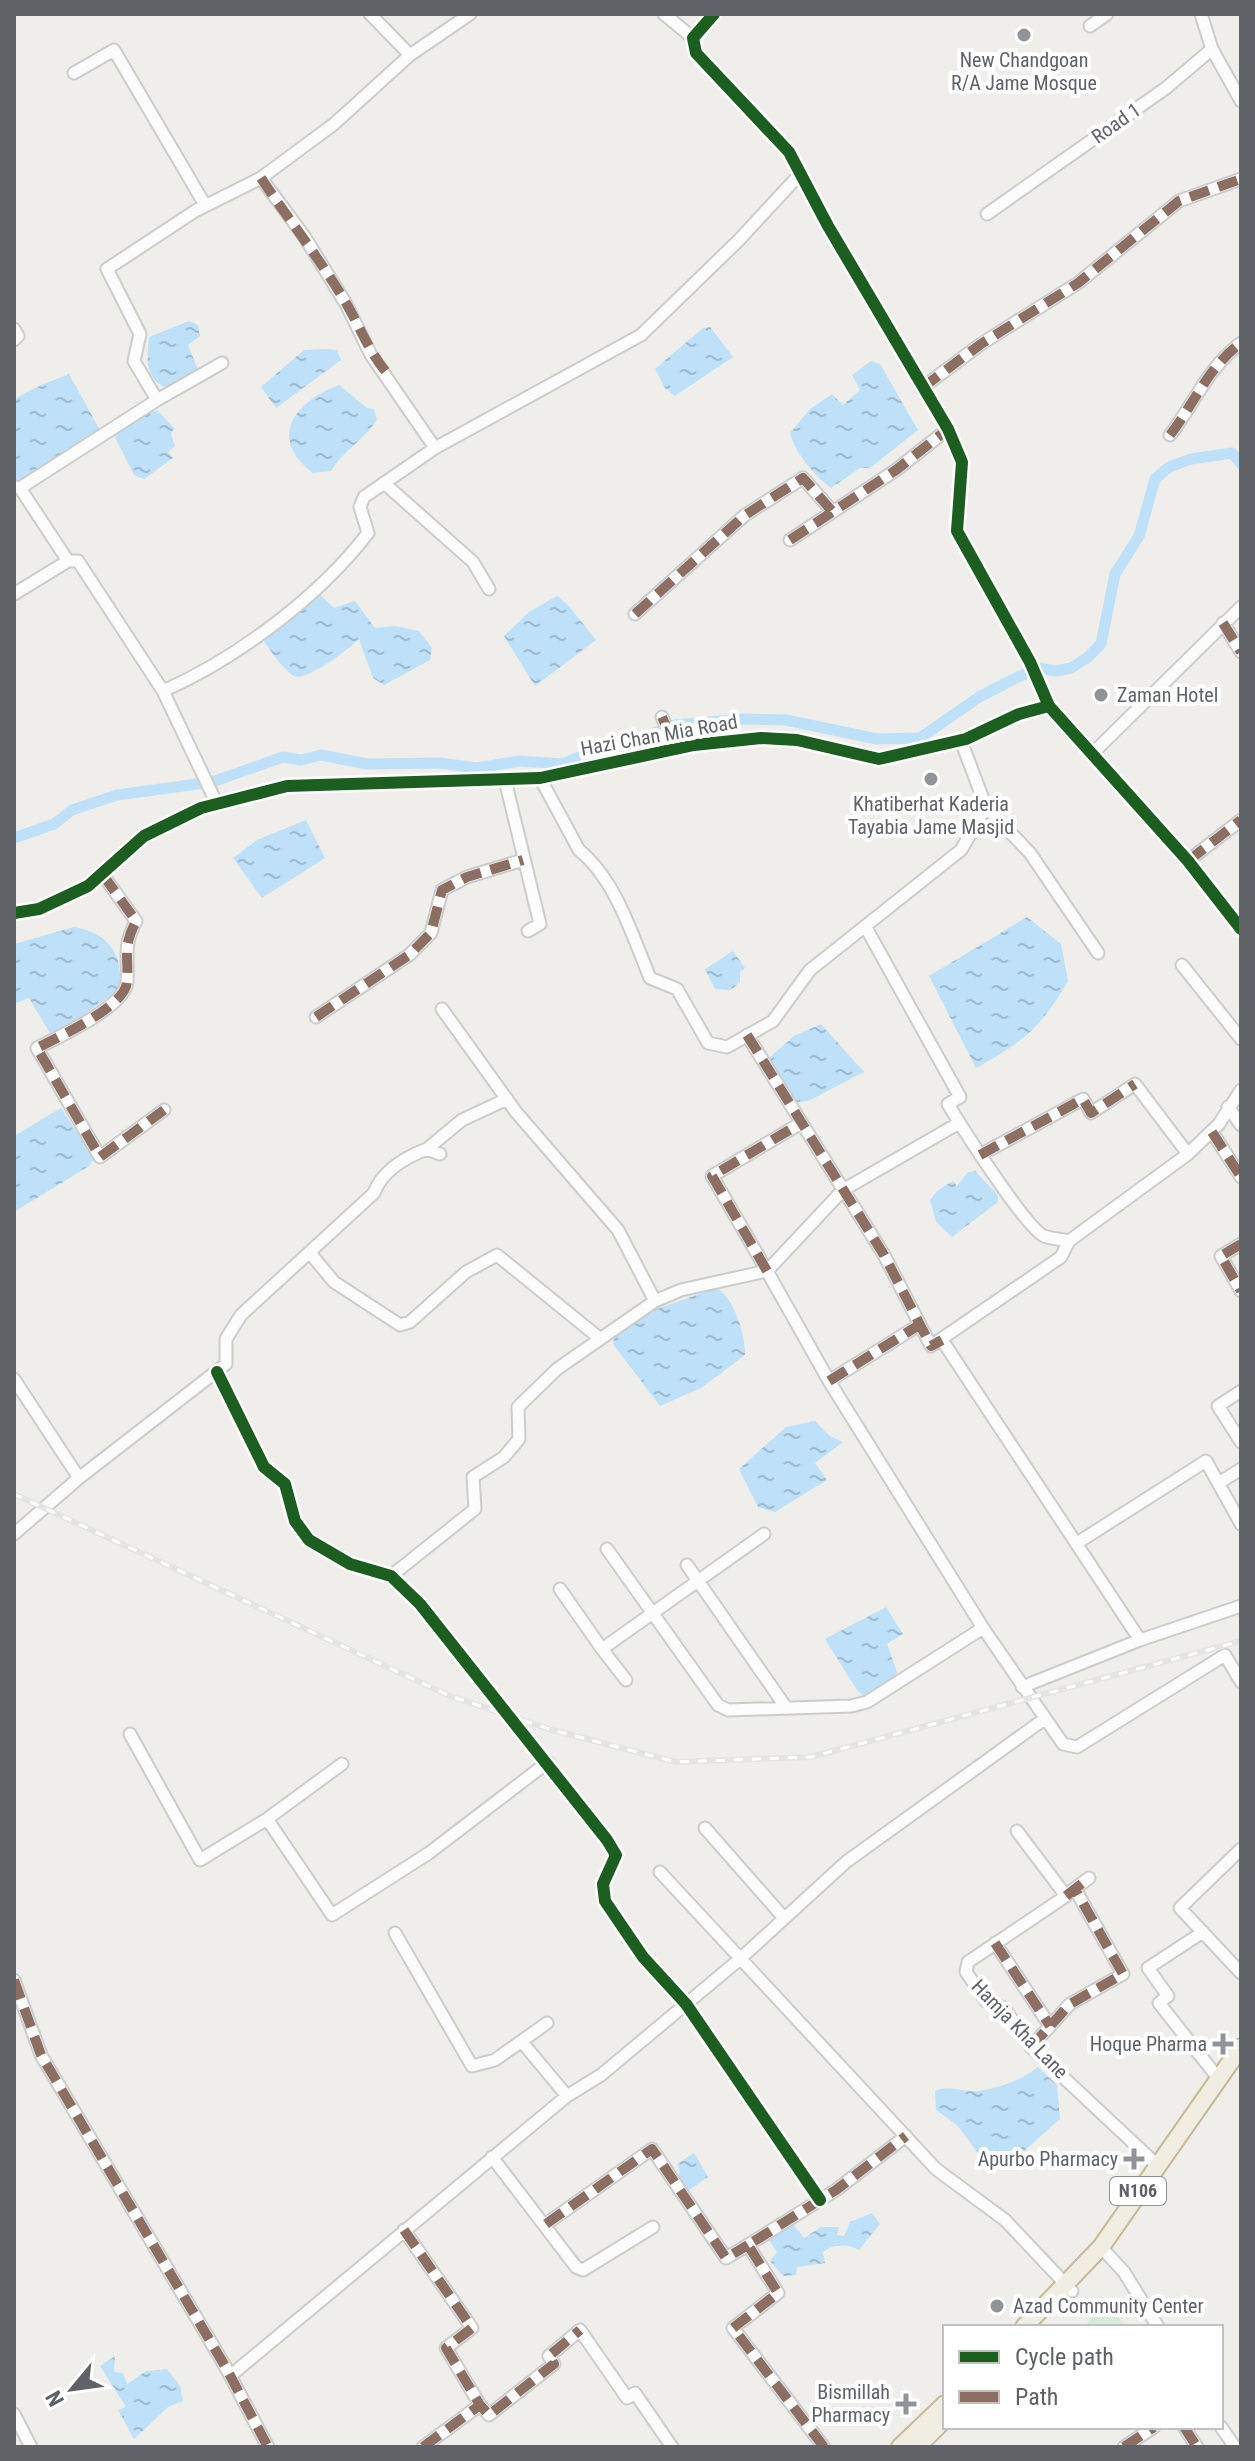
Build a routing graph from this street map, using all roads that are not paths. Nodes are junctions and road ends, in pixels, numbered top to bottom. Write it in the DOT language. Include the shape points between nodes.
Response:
graph roads {
  1 [pos="370,14"];
  2 [pos="470,14"];
  3 [pos="664,14"];
  4 [pos="1107,14"];
  5 [pos="1201,14"];
  6 [pos="712,15"];
  7 [pos="1090,26"];
  8 [pos="693,38"];
  9 [pos="1212,49"];
  10 [pos="410,55"];
  11 [pos="74,73"];
  12 [pos="1241,101"];
  13 [pos="800,174"];
  14 [pos="261,178"];
  15 [pos="1241,179"];
  16 [pos="205,205"];
  17 [pos="987,214"];
  18 [pos="14,329"];
  19 [pos="14,340"];
  20 [pos="1241,343"];
  21 [pos="222,363"];
  22 [pos="922,388"];
  23 [pos="157,400"];
  24 [pos="948,429"];
  25 [pos="1170,435"];
  26 [pos="435,448"];
  27 [pos="384,483"];
  28 [pos="17,488"];
  29 [pos="832,511"];
  30 [pos="790,540"];
  31 [pos="68,561"];
  32 [pos="489,589"];
  33 [pos="14,594"];
  34 [pos="1241,607"];
  35 [pos="635,614"];
  36 [pos="1223,623"];
  37 [pos="1241,652"];
  38 [pos="163,691"];
  39 [pos="1049,706"];
  40 [pos="662,717"];
  41 [pos="966,739"];
  42 [pos="676,749"];
  43 [pos="1092,754"];
  44 [pos="540,778"];
  45 [pos="505,780"];
  46 [pos="216,802"];
  47 [pos="986,807"];
  48 [pos="1241,820"];
  49 [pos="523,860"];
  50 [pos="1188,861"];
  51 [pos="103,875"];
  52 [pos="14,913"];
  53 [pos="865,926"];
  54 [pos="1241,929"];
  55 [pos="528,931"];
  56 [pos="1098,953"];
  57 [pos="1182,965"];
  58 [pos="442,1009"];
  59 [pos="316,1017"];
  60 [pos="747,1035"];
  61 [pos="1241,1039"];
  62 [pos="1241,1090"];
  63 [pos="507,1099"];
  64 [pos="1228,1107"];
  65 [pos="164,1110"];
  66 [pos="801,1123"];
  67 [pos="959,1123"];
  68 [pos="1241,1125"];
  69 [pos="1212,1132"];
  70 [pos="427,1149"];
  71 [pos="440,1154"];
  72 [pos="1188,1154"];
  73 [pos="980,1155"];
  74 [pos="1241,1177"];
  75 [pos="843,1190"];
  76 [pos="1069,1241"];
  77 [pos="1241,1244"];
  78 [pos="310,1253"];
  79 [pos="767,1271"];
  80 [pos="1241,1291"];
  81 [pos="655,1301"];
  82 [pos="919,1325"];
  83 [pos="598,1337"];
  84 [pos="942,1340"];
  85 [pos="217,1372"];
  86 [pos="14,1379"];
  87 [pos="829,1381"];
  88 [pos="1241,1391"];
  89 [pos="1241,1442"];
  90 [pos="1241,1469"];
  91 [pos="79,1478"];
  92 [pos="1219,1483"];
  93 [pos="1241,1524"];
  94 [pos="14,1534"];
  95 [pos="764,1534"];
  96 [pos="1077,1543"];
  97 [pos="607,1549"];
  98 [pos="687,1565"];
  99 [pos="391,1576"];
  100 [pos="696,1579"];
  101 [pos="560,1589"];
  102 [pos="1241,1606"];
  103 [pos="650,1614"];
  104 [pos="983,1628"];
  105 [pos="1140,1640"];
  106 [pos="602,1649"];
  107 [pos="626,1680"];
  108 [pos="1241,1682"];
  109 [pos="1022,1687"];
  110 [pos="785,1706"];
  111 [pos="1043,1720"];
  112 [pos="130,1734"];
  113 [pos="548,1762"];
  114 [pos="342,1764"];
  115 [pos="267,1819"];
  116 [pos="705,1828"];
  117 [pos="1017,1831"];
  118 [pos="1241,1849"];
  119 [pos="660,1872"];
  120 [pos="1089,1878"];
  121 [pos="1070,1892"];
  122 [pos="784,1918"];
  123 [pos="1203,1932"];
  124 [pos="395,1933"];
  125 [pos="995,1943"];
  126 [pos="740,1959"];
  127 [pos="1241,1973"];
  128 [pos="14,1980"];
  129 [pos="686,2004"];
  130 [pos="547,2023"];
  131 [pos="1050,2026"];
  132 [pos="522,2042"];
  133 [pos="1031,2047"];
  134 [pos="1241,2047"];
  135 [pos="1241,2061"];
  136 [pos="1218,2078"];
  137 [pos="567,2096"];
  138 [pos="906,2136"];
  139 [pos="492,2157"];
  140 [pos="1157,2165"];
  141 [pos="820,2200"];
  142 [pos="546,2224"];
  143 [pos="653,2227"];
  144 [pos="404,2230"];
  145 [pos="748,2245"];
  146 [pos="1104,2250"];
  147 [pos="1069,2287"];
  148 [pos="1026,2325"];
  149 [pos="1038,2325"];
  150 [pos="1157,2325"];
  151 [pos="230,2376"];
  152 [pos="480,2405"];
  153 [pos="943,2406"];
  154 [pos="14,2414"];
  155 [pos="943,2421"];
  156 [pos="1151,2429"];
  157 [pos="1185,2429"];
  158 [pos="1222,2429"];
  159 [pos="31,2447"];
  160 [pos="268,2447"];
  161 [pos="423,2447"];
  162 [pos="672,2447"];
  163 [pos="824,2447"];
  164 [pos="900,2447"];
  165 [pos="917,2447"];
  166 [pos="1124,2447"];
  167 [pos="1197,2447"];
  168 [pos="1235,2447"];
  1 -- 10 [label="street"];
  2 -- 10 [label="street"];
  3 -- 8 [label="street"];
  4 -- 7 [label="street"];
  5 -- 9 [label="street"];
  6 -- 8 [label="street"];
  8 -- 13 [label="street" via="696,53 789,152"];
  9 -- 12 [label="street"];
  9 -- 17 [label="street, Road 1" via="1166,88"];
  10 -- 14 [label="street" via="334,124"];
  11 -- 16 [label="street" via="114,50"];
  13 -- 22 [label="street"];
  13 -- 26 [label="street" via="641,335"];
  14 -- 16 [label="street"];
  14 -- 26 [label="street" via="304,236 371,355"];
  15 -- 22 [label="street" via="1179,201 1078,283"];
  16 -- 23 [label="street" via="107,269 140,334 134,361"];
  18 -- 19 [label="street"];
  20 -- 25 [label="street" via="1206,378"];
  21 -- 23 [label="street"];
  22 -- 24 [label="street"];
  23 -- 28 [label="street"];
  24 -- 29 [label="street"];
  24 -- 39 [label="street" via="962,462 957,531"];
  26 -- 27 [label="street"];
  27 -- 32 [label="street" via="473,562"];
  27 -- 38 [label="street" via="362,501 368,533 325,579 256,637"];
  28 -- 31 [label="street"];
  29 -- 30 [label="street"];
  29 -- 35 [label="street" via="803,478 745,515"];
  31 -- 33 [label="street"];
  31 -- 38 [label="street" via="78,561"];
  34 -- 36 [label="street"];
  36 -- 37 [label="street"];
  36 -- 43 [label="street"];
  38 -- 46 [label="street"];
  39 -- 41 [label="street, Hazi Chan Mia Road"];
  39 -- 43 [label="street"];
  40 -- 42 [label="street"];
  41 -- 42 [label="street, Hazi Chan Mia Road" via="879,759 797,740 761,738"];
  41 -- 47 [label="street" via="963,746"];
  42 -- 44 [label="street, Hazi Chan Mia Road"];
  43 -- 50 [label="street"];
  44 -- 45 [label="street, Hazi Chan Mia Road"];
  44 -- 60 [label="street" via="579,850 618,902 650,978 677,989 708,1043 727,1047"];
  45 -- 46 [label="street, Hazi Chan Mia Road" via="287,786"];
  45 -- 49 [label="street"];
  46 -- 51 [label="street, Hazi Chan Mia Road" via="144,836"];
  47 -- 53 [label="street" via="961,850"];
  47 -- 56 [label="street" via="1030,853"];
  48 -- 50 [label="street"];
  49 -- 55 [label="street" via="540,924"];
  49 -- 59 [label="street" via="442,890 431,933 409,955"];
  50 -- 54 [label="street"];
  51 -- 52 [label="street, Hazi Chan Mia Road" via="62,901"];
  51 -- 65 [label="street" via="136,921 124,955 124,993 92,1018 37,1048 100,1157"];
  53 -- 60 [label="street" via="810,970 773,1021"];
  53 -- 67 [label="street" via="960,1097 948,1104"];
  57 -- 61 [label="street"];
  58 -- 63 [label="street"];
  60 -- 66 [label="street"];
  62 -- 64 [label="street"];
  63 -- 70 [label="street" via="462,1120"];
  63 -- 81 [label="street" via="618,1230"];
  64 -- 68 [label="street"];
  64 -- 69 [label="street"];
  66 -- 75 [label="street"];
  66 -- 79 [label="street" via="712,1176"];
  67 -- 73 [label="street"];
  67 -- 75 [label="street"];
  69 -- 72 [label="street"];
  69 -- 74 [label="street"];
  70 -- 71 [label="street"];
  70 -- 78 [label="street" via="378,1181 374,1193"];
  72 -- 73 [label="street" via="1135,1084 1091,1113 1083,1099"];
  72 -- 76 [label="street"];
  73 -- 76 [label="street" via="1042,1235"];
  75 -- 79 [label="street"];
  75 -- 82 [label="street"];
  76 -- 84 [label="street" via="1061,1257"];
  77 -- 80 [label="street" via="1221,1256"];
  78 -- 83 [label="street" via="334,1282 400,1325 466,1272 497,1255"];
  78 -- 85 [label="street" via="241,1315 226,1339 226,1364"];
  79 -- 81 [label="street"];
  79 -- 87 [label="street"];
  81 -- 83 [label="street"];
  82 -- 84 [label="street" via="931,1346"];
  82 -- 87 [label="street"];
  83 -- 99 [label="street" via="518,1407 519,1439 471,1481 475,1509"];
  84 -- 96 [label="street"];
  85 -- 91 [label="street"];
  85 -- 99 [label="street" via="264,1467 285,1484 295,1521 309,1540 350,1564"];
  86 -- 91 [label="street"];
  87 -- 104 [label="street"];
  88 -- 89 [label="street" via="1218,1406"];
  90 -- 92 [label="street"];
  91 -- 94 [label="street"];
  92 -- 93 [label="street"];
  92 -- 96 [label="street" via="1206,1461"];
  95 -- 100 [label="street"];
  96 -- 105 [label="street"];
  97 -- 103 [label="street"];
  98 -- 100 [label="street"];
  99 -- 113 [label="street" via="420,1604"];
  100 -- 103 [label="street"];
  100 -- 110 [label="street"];
  101 -- 106 [label="street"];
  102 -- 105 [label="street"];
  103 -- 106 [label="street"];
  103 -- 110 [label="street" via="718,1705 728,1710"];
  104 -- 109 [label="street"];
  104 -- 110 [label="street" via="867,1702"];
  105 -- 109 [label="street"];
  106 -- 107 [label="street"];
  108 -- 111 [label="street" via="1225,1655 1077,1747 1063,1744"];
  109 -- 111 [label="street"];
  111 -- 122 [label="street" via="846,1862"];
  112 -- 115 [label="street" via="200,1860"];
  113 -- 115 [label="street" via="419,1861 332,1915"];
  113 -- 129 [label="street" via="616,1855 603,1884 605,1901 643,1957"];
  114 -- 115 [label="street"];
  116 -- 122 [label="street"];
  117 -- 121 [label="street"];
  118 -- 123 [label="street" via="1180,1908"];
  119 -- 126 [label="street"];
  120 -- 121 [label="street, Hamja Kha Lane"];
  121 -- 125 [label="street, Hamja Kha Lane"];
  121 -- 131 [label="street" via="1123,1974 1070,2004"];
  122 -- 126 [label="street"];
  123 -- 127 [label="street"];
  123 -- 136 [label="street" via="1148,1968 1168,1996 1159,2003"];
  124 -- 132 [label="street" via="472,2066 495,2060"];
  125 -- 131 [label="street"];
  125 -- 133 [label="street, Hamja Kha Lane" via="968,1962 966,1972 986,2001 1004,2008"];
  126 -- 129 [label="street"];
  126 -- 138 [label="street"];
  128 -- 151 [label="street" via="41,2055"];
  129 -- 137 [label="street" via="601,2075"];
  129 -- 141 [label="street"];
  130 -- 132 [label="street"];
  131 -- 133 [label="street"];
  132 -- 137 [label="street"];
  133 -- 140 [label="street, Hamja Kha Lane"];
  134 -- 136 [label="highway, N106"];
  135 -- 146 [label="highway, N106"];
  136 -- 140 [label="highway, N106"];
  137 -- 139 [label="street"];
  138 -- 141 [label="street"];
  138 -- 147 [label="street" via="936,2169 1005,2220"];
  139 -- 142 [label="street"];
  139 -- 144 [label="street"];
  140 -- 146 [label="highway, N106"];
  141 -- 145 [label="street"];
  142 -- 143 [label="street" via="583,2270"];
  142 -- 145 [label="street" via="652,2149 726,2258"];
  144 -- 151 [label="street"];
  144 -- 152 [label="street" via="472,2328 446,2348"];
  145 -- 163 [label="street" via="778,2293 733,2328"];
  146 -- 147 [label="highway, N106"];
  146 -- 150 [label="street"];
  147 -- 148 [label="highway, N106"];
  147 -- 149 [label="highway, N106"];
  151 -- 160 [label="street"];
  152 -- 161 [label="street"];
  152 -- 162 [label="street" via="489,2415 554,2364 549,2356 580,2330 627,2398 635,2393"];
  153 -- 164 [label="highway"];
  154 -- 159 [label="street"];
  155 -- 165 [label="highway"];
  156 -- 166 [label="street"];
  157 -- 167 [label="street"];
  158 -- 168 [label="street"];
}
